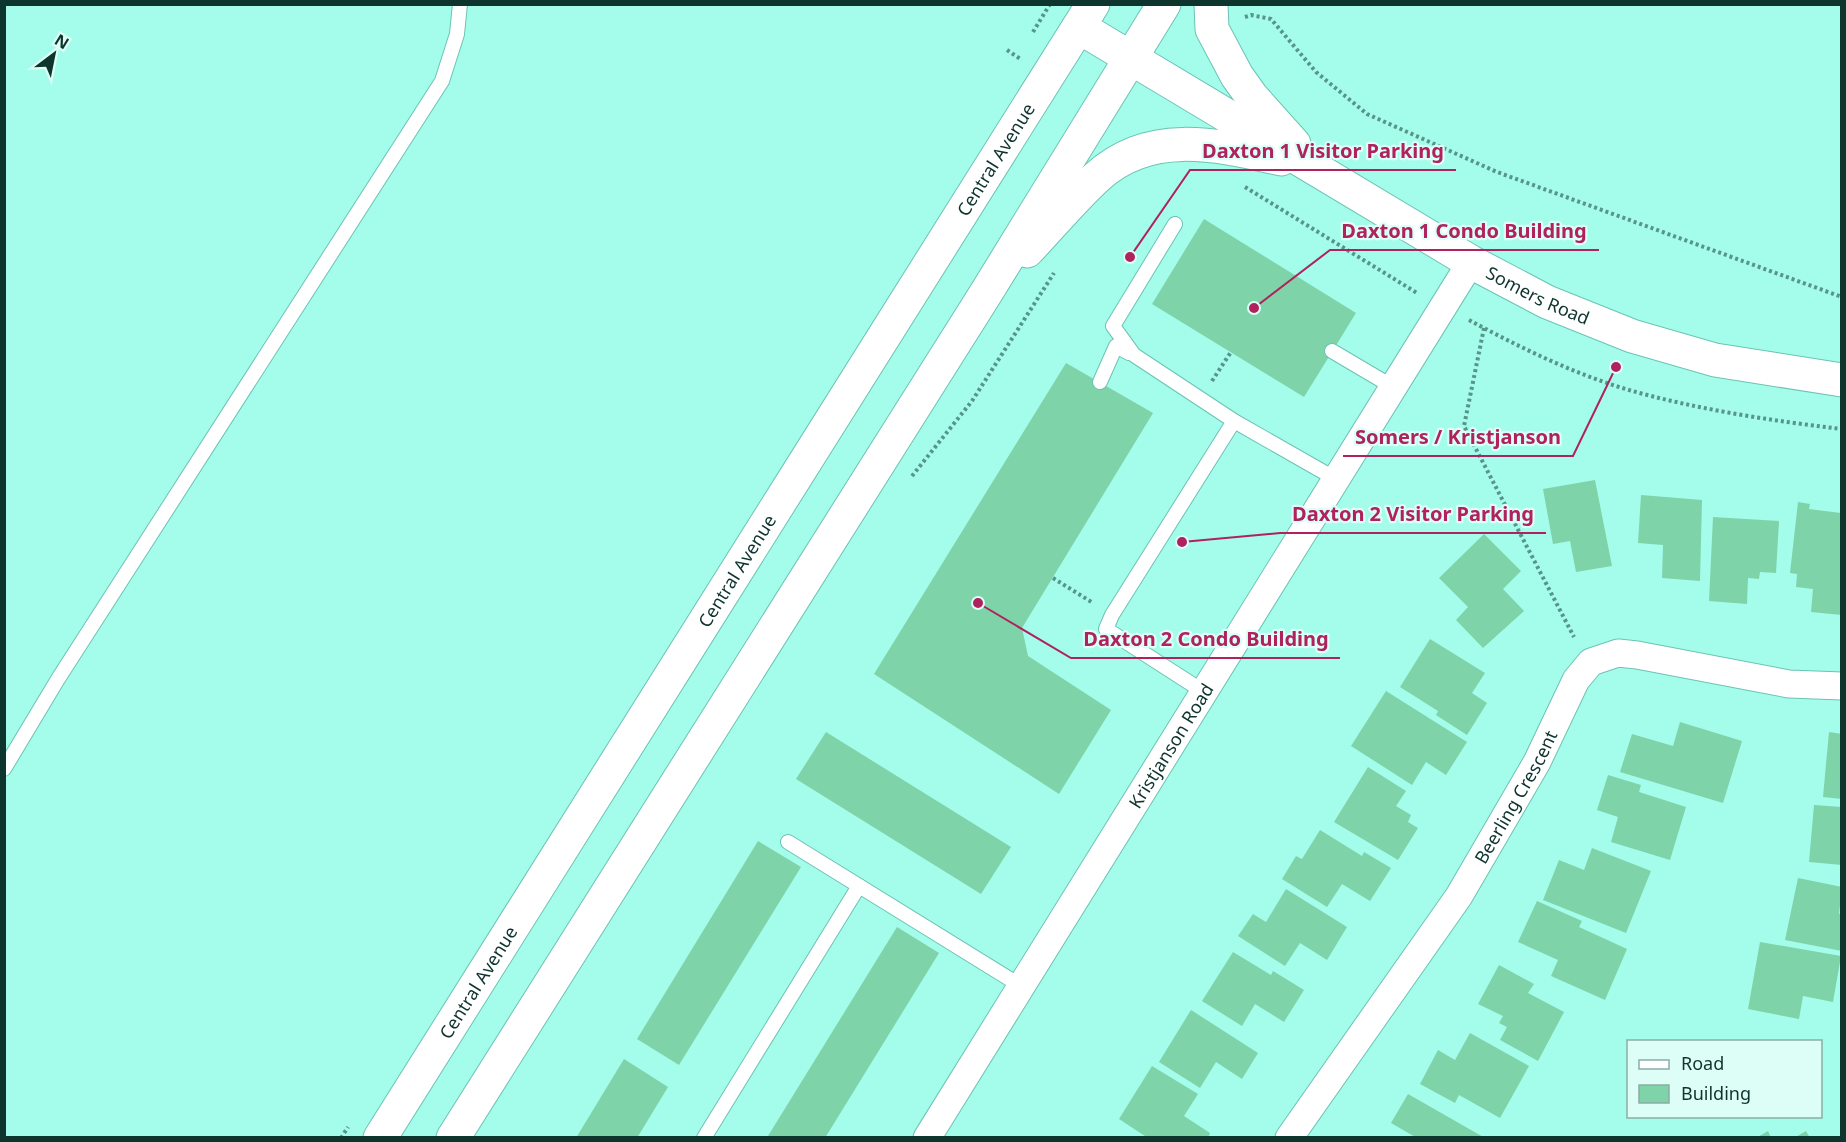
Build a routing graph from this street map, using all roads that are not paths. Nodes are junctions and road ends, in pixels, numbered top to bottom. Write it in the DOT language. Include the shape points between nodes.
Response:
graph roads {
  1 [pos="460,4"];
  2 [pos="1164,4"];
  3 [pos="1086,16"];
  4 [pos="1212,17"];
  5 [pos="1130,58"];
  6 [pos="1316,168"];
  7 [pos="1175,224"];
  8 [pos="1471,262"];
  9 [pos="986,293"];
  10 [pos="1332,351"];
  11 [pos="1134,355"];
  12 [pos="1842,380"];
  13 [pos="1100,382"];
  14 [pos="1393,387"];
  15 [pos="1234,421"];
  16 [pos="1334,478"];
  17 [pos="1842,686"];
  18 [pos="1204,692"];
  19 [pos="4,769"];
  20 [pos="788,842"];
  21 [pos="859,886"];
  22 [pos="1021,986"];
  23 [pos="380,1137"];
  24 [pos="453,1137"];
  25 [pos="704,1137"];
  26 [pos="927,1137"];
  27 [pos="1288,1137"];
  1 -- 19 [label="lane" via="457,34 442,81 64,669"];
  2 -- 5 [label="main road"];
  3 -- 5 [label="main road, Somers Road"];
  3 -- 23 [label="main road, Central Avenue"];
  4 -- 6 [label="main road" via="1252,97"];
  5 -- 6 [label="main road, Somers Road"];
  5 -- 9 [label="main road"];
  6 -- 8 [label="main road, Somers Road"];
  6 -- 9 [label="main road" via="1212,145 1168,143 1143,149 1121,158 1097,177"];
  7 -- 11 [label="lane" via="1113,326"];
  8 -- 12 [label="main road, Somers Road" via="1547,302 1632,336 1715,360"];
  8 -- 14 [label="street, Kristjanson Road"];
  9 -- 24 [label="main road"];
  10 -- 14 [label="lane"];
  11 -- 13 [label="lane" via="1116,346"];
  11 -- 15 [label="lane"];
  14 -- 16 [label="street, Kristjanson Road"];
  15 -- 16 [label="lane"];
  15 -- 18 [label="lane" via="1106,629"];
  16 -- 18 [label="street, Kristjanson Road"];
  17 -- 27 [label="street, Beerling Crescent" via="1789,684 1618,653 1591,662 1576,680 1537,762 1459,896"];
  18 -- 22 [label="street, Kristjanson Road"];
  20 -- 21 [label="lane"];
  21 -- 22 [label="lane"];
  21 -- 25 [label="lane"];
  22 -- 26 [label="street, Kristjanson Road"];
}
